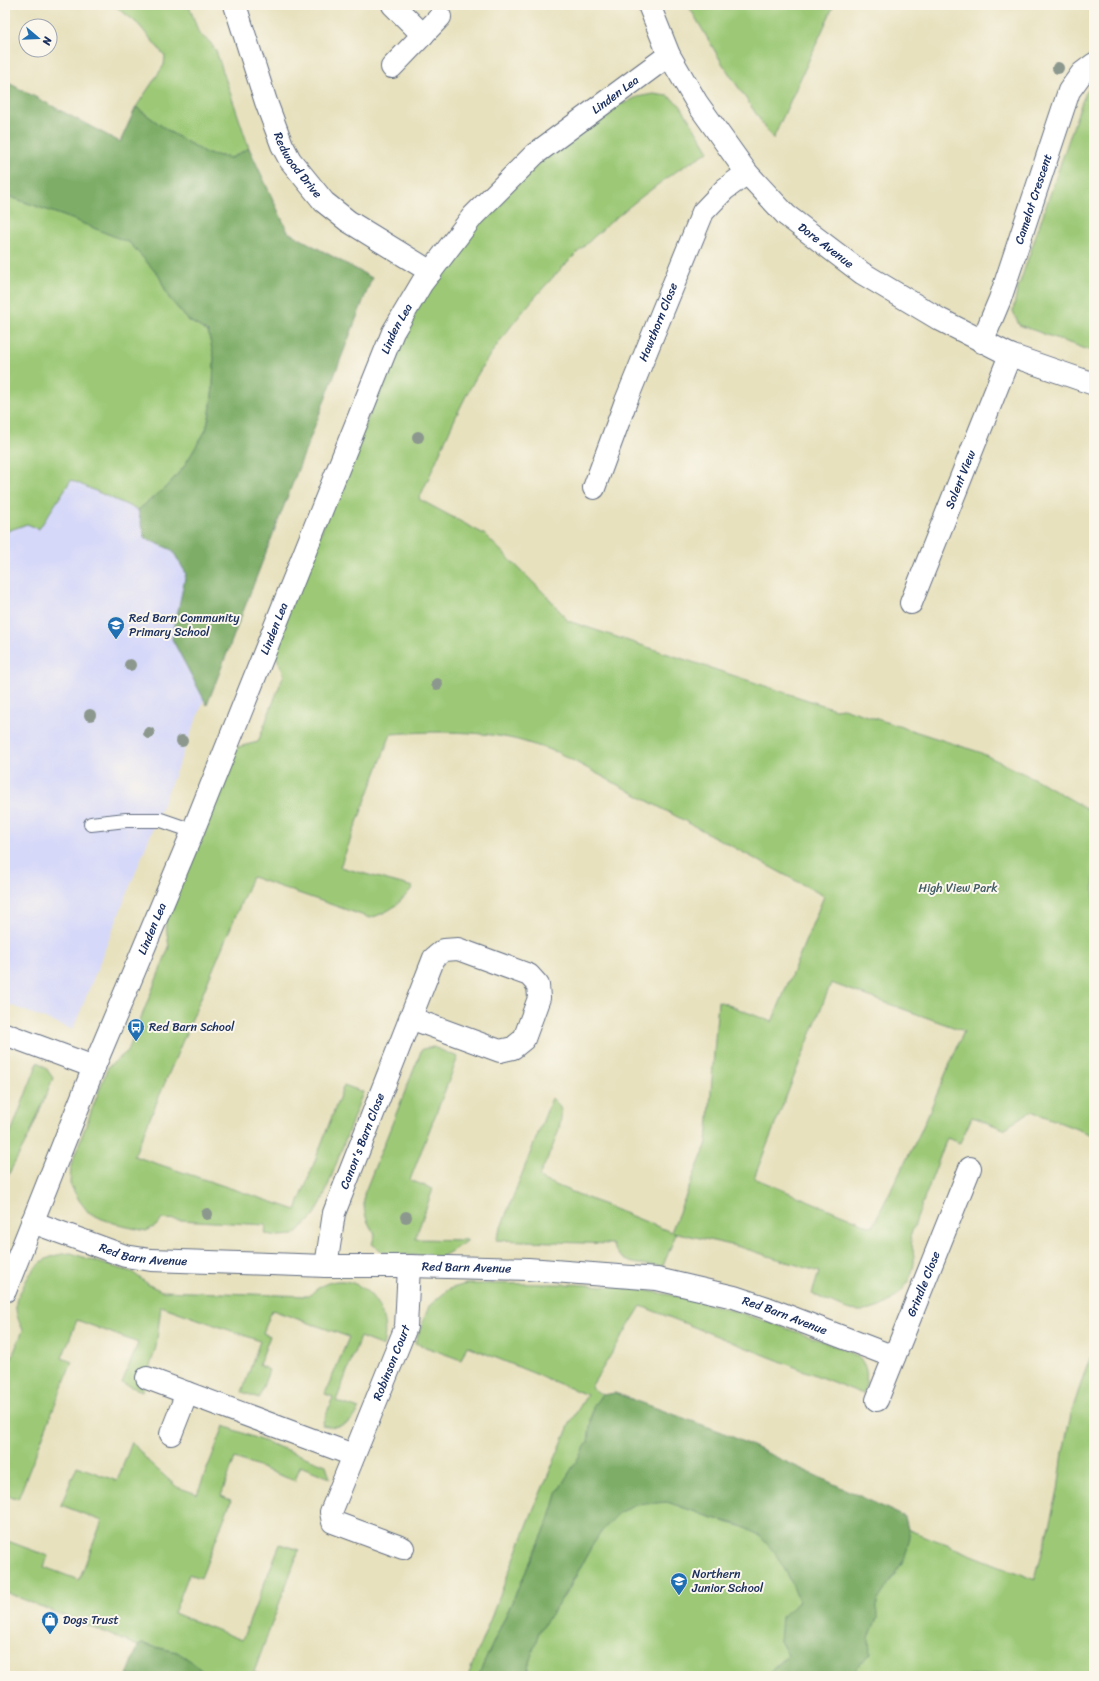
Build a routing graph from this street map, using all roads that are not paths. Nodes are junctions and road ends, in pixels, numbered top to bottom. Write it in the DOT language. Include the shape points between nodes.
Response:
graph roads {
  1 [pos="235,5"];
  2 [pos="393,5"];
  3 [pos="649,5"];
  4 [pos="440,17"];
  5 [pos="423,35"];
  6 [pos="669,55"];
  7 [pos="1094,64"];
  8 [pos="392,67"];
  9 [pos="747,173"];
  10 [pos="431,272"];
  11 [pos="982,342"];
  12 [pos="1010,356"];
  13 [pos="1094,384"];
  14 [pos="594,488"];
  15 [pos="911,603"];
  16 [pos="91,824"];
  17 [pos="193,831"];
  18 [pos="410,1018"];
  19 [pos="5,1034"];
  20 [pos="94,1067"];
  21 [pos="970,1168"];
  22 [pos="32,1222"];
  23 [pos="326,1266"];
  24 [pos="409,1266"];
  25 [pos="5,1291"];
  26 [pos="894,1357"];
  27 [pos="147,1378"];
  28 [pos="187,1394"];
  29 [pos="877,1400"];
  30 [pos="171,1434"];
  31 [pos="354,1455"];
  32 [pos="403,1548"];
  1 -- 10 [label="street, Redwood Drive" via="266,102 290,160 324,202 348,221"];
  2 -- 5 [label="street"];
  3 -- 6 [label="street, Dore Avenue"];
  4 -- 5 [label="street"];
  5 -- 8 [label="street"];
  6 -- 9 [label="street, Dore Avenue" via="697,103"];
  6 -- 10 [label="street, Linden Lea" via="535,154 473,216"];
  7 -- 11 [label="street, Camelot Crescent" via="1082,73 1069,91 1000,299"];
  9 -- 11 [label="street, Dore Avenue" via="786,215 862,273"];
  9 -- 14 [label="street, Hawthorn Close" via="725,189 703,212 626,401"];
  10 -- 17 [label="street, Linden Lea" via="393,332"];
  11 -- 12 [label="street, Dore Avenue"];
  12 -- 13 [label="street, Dore Avenue"];
  12 -- 15 [label="street, Solent View"];
  16 -- 17 [label="lane" via="161,820"];
  17 -- 20 [label="street, Linden Lea"];
  18 -- 18 [label="street, Canon's Barn Close" via="434,958 444,950 458,949 529,975 538,985 539,998 524,1039 513,1048 500,1051"];
  18 -- 23 [label="street, Canon's Barn Close" via="334,1213"];
  19 -- 20 [label="street"];
  20 -- 22 [label="street, Linden Lea"];
  21 -- 26 [label="street, Grindle Close"];
  22 -- 23 [label="street, Red Barn Avenue" via="125,1256 151,1260"];
  22 -- 25 [label="street, Linden Lea"];
  23 -- 24 [label="street, Red Barn Avenue"];
  24 -- 26 [label="street, Red Barn Avenue" via="528,1269 657,1279 734,1297"];
  24 -- 31 [label="street, Robinson Court" via="406,1327"];
  26 -- 29 [label="street, Grindle Close"];
  27 -- 28 [label="street"];
  28 -- 30 [label="street"];
  28 -- 31 [label="street"];
  31 -- 32 [label="street, Robinson Court" via="331,1512 333,1522"];
}
